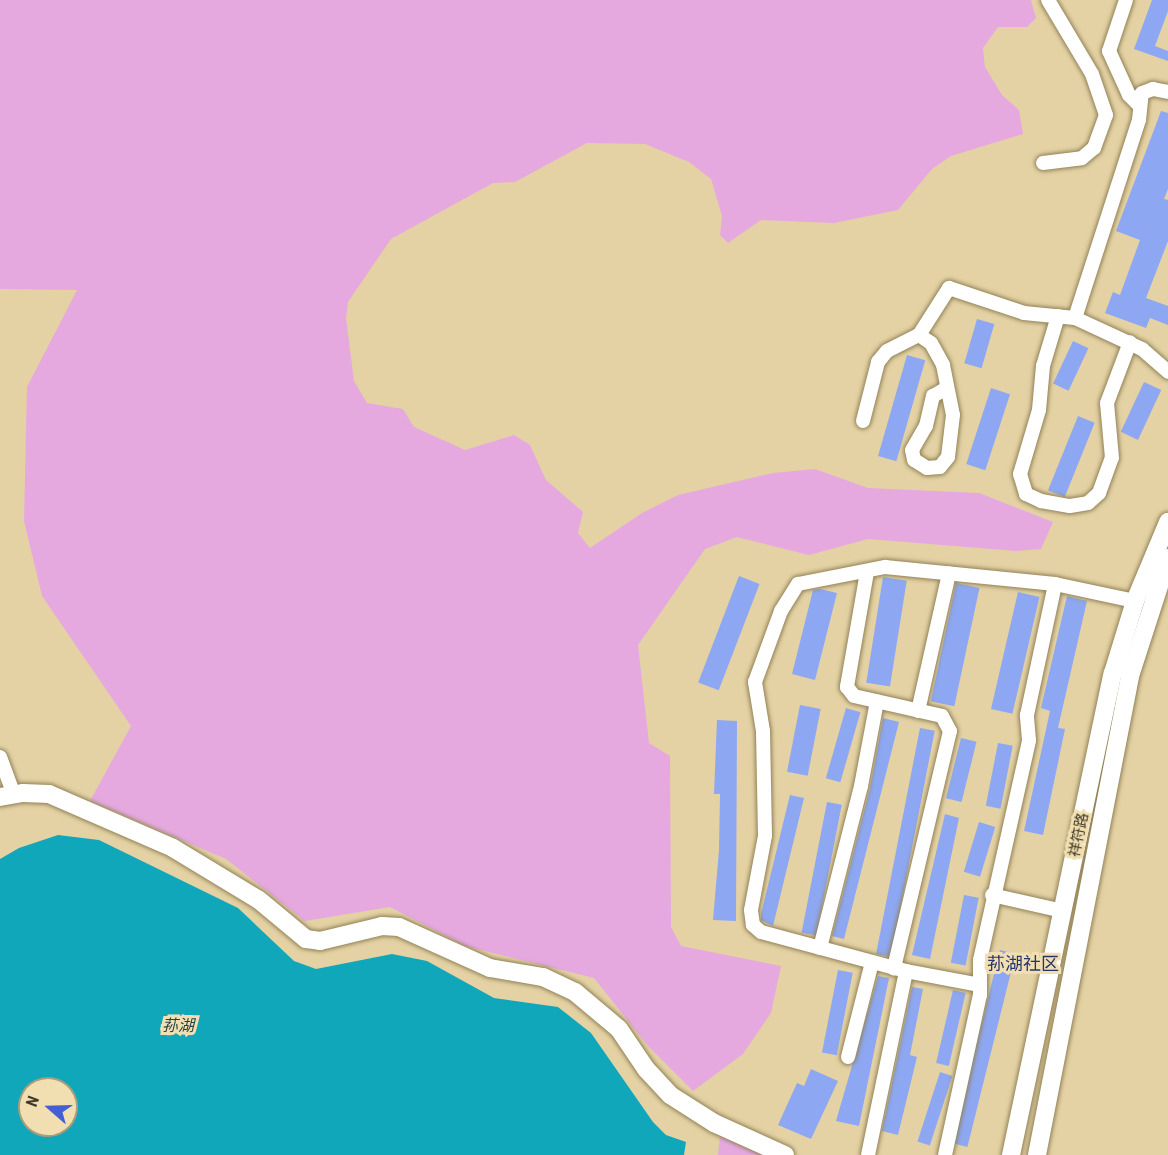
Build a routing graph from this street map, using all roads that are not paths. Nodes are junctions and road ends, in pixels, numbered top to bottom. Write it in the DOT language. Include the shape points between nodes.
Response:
graph roads {
  1 [pos="1048,0"];
  2 [pos="1126,0"];
  3 [pos="1168,92"];
  4 [pos="1138,104"];
  5 [pos="1043,163"];
  6 [pos="1058,316"];
  7 [pos="1075,318"];
  8 [pos="920,335"];
  9 [pos="1130,342"];
  10 [pos="1168,372"];
  11 [pos="945,389"];
  12 [pos="863,421"];
  13 [pos="1168,522"];
  14 [pos="1168,558"];
  15 [pos="867,572"];
  16 [pos="949,573"];
  17 [pos="1054,584"];
  18 [pos="1135,600"];
  19 [pos="877,701"];
  20 [pos="918,711"];
  21 [pos="0,756"];
  22 [pos="7,796"];
  23 [pos="992,895"];
  24 [pos="1063,911"];
  25 [pos="820,948"];
  26 [pos="872,962"];
  27 [pos="900,970"];
  28 [pos="981,985"];
  29 [pos="848,1057"];
  30 [pos="785,1155"];
  31 [pos="868,1155"];
  32 [pos="945,1155"];
  33 [pos="1011,1155"];
  34 [pos="1037,1155"];
  1 -- 5 [label="street" via="1102,95 1106,115 1094,148 1082,158"];
  2 -- 4 [label="street" via="1109,51 1129,95"];
  3 -- 4 [label="street" via="1153,89 1142,93"];
  4 -- 7 [label="street" via="1139,120"];
  6 -- 7 [label="street"];
  6 -- 8 [label="street" via="1024,313 949,288"];
  6 -- 9 [label="street" via="1043,366 1039,410 1020,474 1020,486 1026,494 1041,501 1070,506 1088,503 1099,493 1112,458 1107,403"];
  7 -- 9 [label="street"];
  8 -- 11 [label="street" via="931,343 943,365"];
  8 -- 12 [label="street" via="887,351 878,362"];
  9 -- 10 [label="street"];
  11 -- 11 [label="street" via="953,415 948,457 940,467 927,468 914,460 912,450 926,426 933,396"];
  13 -- 18 [label="main road, 祥符路"];
  14 -- 34 [label="main road, 祥符路" via="1130,676"];
  15 -- 16 [label="street" via="885,567"];
  15 -- 19 [label="street" via="847,687 854,696"];
  15 -- 25 [label="street" via="798,584 781,611 755,682 763,731 765,836 751,910 753,925 761,932"];
  16 -- 17 [label="street"];
  16 -- 20 [label="street"];
  17 -- 18 [label="street"];
  17 -- 23 [label="street" via="1028,715 1029,740"];
  18 -- 24 [label="main road, 祥符路" via="1113,673"];
  19 -- 20 [label="street"];
  19 -- 25 [label="street" via="861,786"];
  20 -- 27 [label="street" via="942,716 950,731"];
  21 -- 22 [label="street"];
  22 -- 30 [label="main road" via="49,794 173,848 259,900 306,939 320,941 382,926 399,927 490,968 543,978 575,992 611,1021 670,1095 714,1123"];
  23 -- 24 [label="street"];
  23 -- 28 [label="street" via="980,960"];
  24 -- 33 [label="main road, 祥符路"];
  25 -- 26 [label="street"];
  26 -- 27 [label="street"];
  26 -- 29 [label="street"];
  27 -- 28 [label="street"];
  27 -- 31 [label="street"];
  28 -- 32 [label="street"];
}
